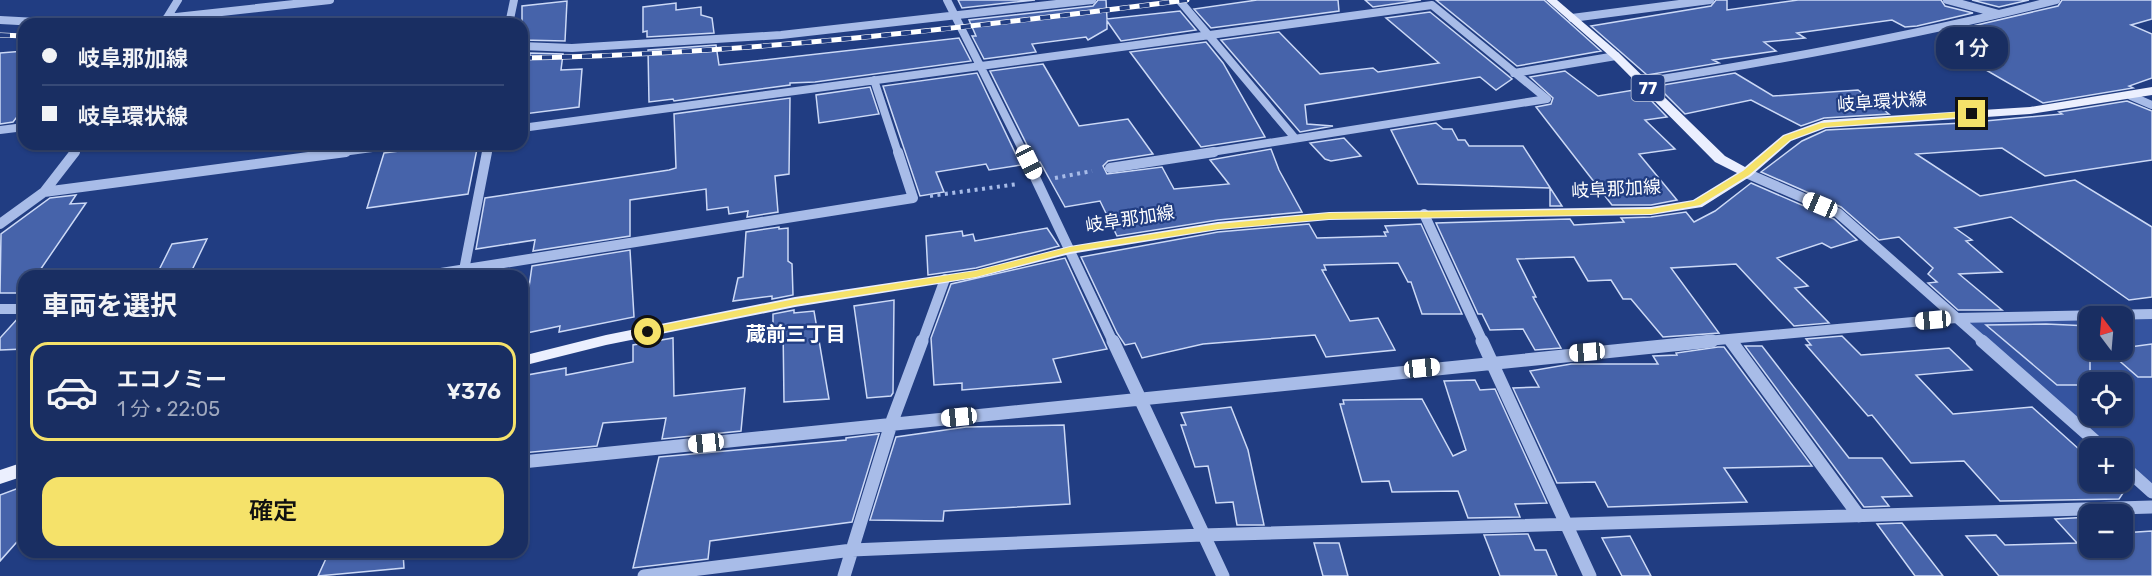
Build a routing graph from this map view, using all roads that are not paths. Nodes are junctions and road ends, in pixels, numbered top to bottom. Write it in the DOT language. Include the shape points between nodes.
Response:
graph roads {
  1 [pos="178,0"];
  2 [pos="330,0"];
  3 [pos="513,0"];
  4 [pos="947,0"];
  5 [pos="1092,0"];
  6 [pos="1179,0"];
  7 [pos="1551,0"];
  8 [pos="1710,0"];
  9 [pos="1947,0"];
  10 [pos="2056,0"];
  11 [pos="2002,15"];
  12 [pos="956,17"];
  13 [pos="167,18"];
  14 [pos="189,18"];
  15 [pos="510,18"];
  16 [pos="1572,18"];
  17 [pos="0,20"];
  18 [pos="18,21"];
  19 [pos="1210,35"];
  20 [pos="528,46"];
  21 [pos="1616,56"];
  22 [pos="982,65"];
  23 [pos="1514,73"];
  24 [pos="874,80"];
  25 [pos="1642,82"];
  26 [pos="2152,91"];
  27 [pos="2131,96"];
  28 [pos="2152,105"];
  29 [pos="528,127"];
  30 [pos="18,128"];
  31 [pos="0,130"];
  32 [pos="1294,137"];
  33 [pos="76,150"];
  34 [pos="357,150"];
  35 [pos="487,150"];
  36 [pos="1110,168"];
  37 [pos="1746,173"];
  38 [pos="44,192"];
  39 [pos="1424,214"];
  40 [pos="0,224"];
  41 [pos="1070,250"];
  42 [pos="464,270"];
  43 [pos="945,279"];
  44 [pos="0,309"];
  45 [pos="18,309"];
  46 [pos="2152,314"];
  47 [pos="1956,318"];
  48 [pos="1730,339"];
  49 [pos="528,360"];
  50 [pos="1492,361"];
  51 [pos="1141,398"];
  52 [pos="891,424"];
  53 [pos="2092,438"];
  54 [pos="528,461"];
  55 [pos="18,471"];
  56 [pos="2133,475"];
  57 [pos="0,477"];
  58 [pos="2152,492"];
  59 [pos="2152,507"];
  60 [pos="1859,516"];
  61 [pos="1566,524"];
  62 [pos="1202,535"];
  63 [pos="852,550"];
  64 [pos="644,576"];
  65 [pos="844,576"];
  66 [pos="1223,576"];
  67 [pos="1590,576"];
  1 -- 13 [label="street"];
  2 -- 14 [label="street"];
  3 -- 15 [label="street"];
  4 -- 12 [label="street"];
  5 -- 12 [label="street"];
  6 -- 19 [label="street"];
  7 -- 16 [label="main road, 77"];
  8 -- 16 [label="street"];
  9 -- 11 [label="street"];
  10 -- 11 [label="street"];
  11 -- 25 [label="street" via="1751,65"];
  12 -- 20 [label="street" via="781,35 572,48"];
  12 -- 22 [label="street"];
  16 -- 21 [label="main road, 77"];
  17 -- 18 [label="street"];
  19 -- 22 [label="street"];
  19 -- 23 [label="street" via="1432,5"];
  19 -- 32 [label="street"];
  21 -- 23 [label="street"];
  21 -- 25 [label="main road, 77"];
  22 -- 24 [label="street"];
  22 -- 41 [label="street"];
  23 -- 32 [label="street" via="1547,99"];
  24 -- 29 [label="street"];
  24 -- 42 [label="street" via="913,198"];
  25 -- 37 [label="main road, 77" via="1720,159"];
  26 -- 27 [label="main road, 岐阜環状線"];
  27 -- 28 [label="street"];
  27 -- 37 [label="main road, 岐阜環状線" via="2056,107 1824,124 1787,138"];
  30 -- 31 [label="street"];
  32 -- 36 [label="street"];
  33 -- 38 [label="street"];
  34 -- 38 [label="street"];
  35 -- 42 [label="street"];
  37 -- 39 [label="main road, 岐阜那加線" via="1697,204 1651,211"];
  37 -- 47 [label="street" via="1838,213"];
  38 -- 40 [label="street"];
  39 -- 41 [label="main road, 岐阜那加線" via="1329,216 1218,226"];
  39 -- 50 [label="street"];
  41 -- 43 [label="main road, 岐阜那加線"];
  41 -- 51 [label="street"];
  43 -- 49 [label="main road, 岐阜那加線" via="795,302 606,340"];
  43 -- 52 [label="street"];
  44 -- 45 [label="street"];
  46 -- 47 [label="street"];
  47 -- 48 [label="street"];
  47 -- 53 [label="street"];
  48 -- 50 [label="street"];
  48 -- 60 [label="street"];
  50 -- 51 [label="street"];
  50 -- 61 [label="street"];
  51 -- 52 [label="street"];
  51 -- 62 [label="street"];
  52 -- 54 [label="street"];
  52 -- 63 [label="street"];
  55 -- 57 [label="main road"];
  56 -- 58 [label="street"];
  59 -- 60 [label="street"];
  60 -- 61 [label="street"];
  61 -- 62 [label="street"];
  61 -- 67 [label="street"];
  62 -- 63 [label="street"];
  62 -- 66 [label="street"];
  63 -- 64 [label="street"];
  63 -- 65 [label="street"];
}
